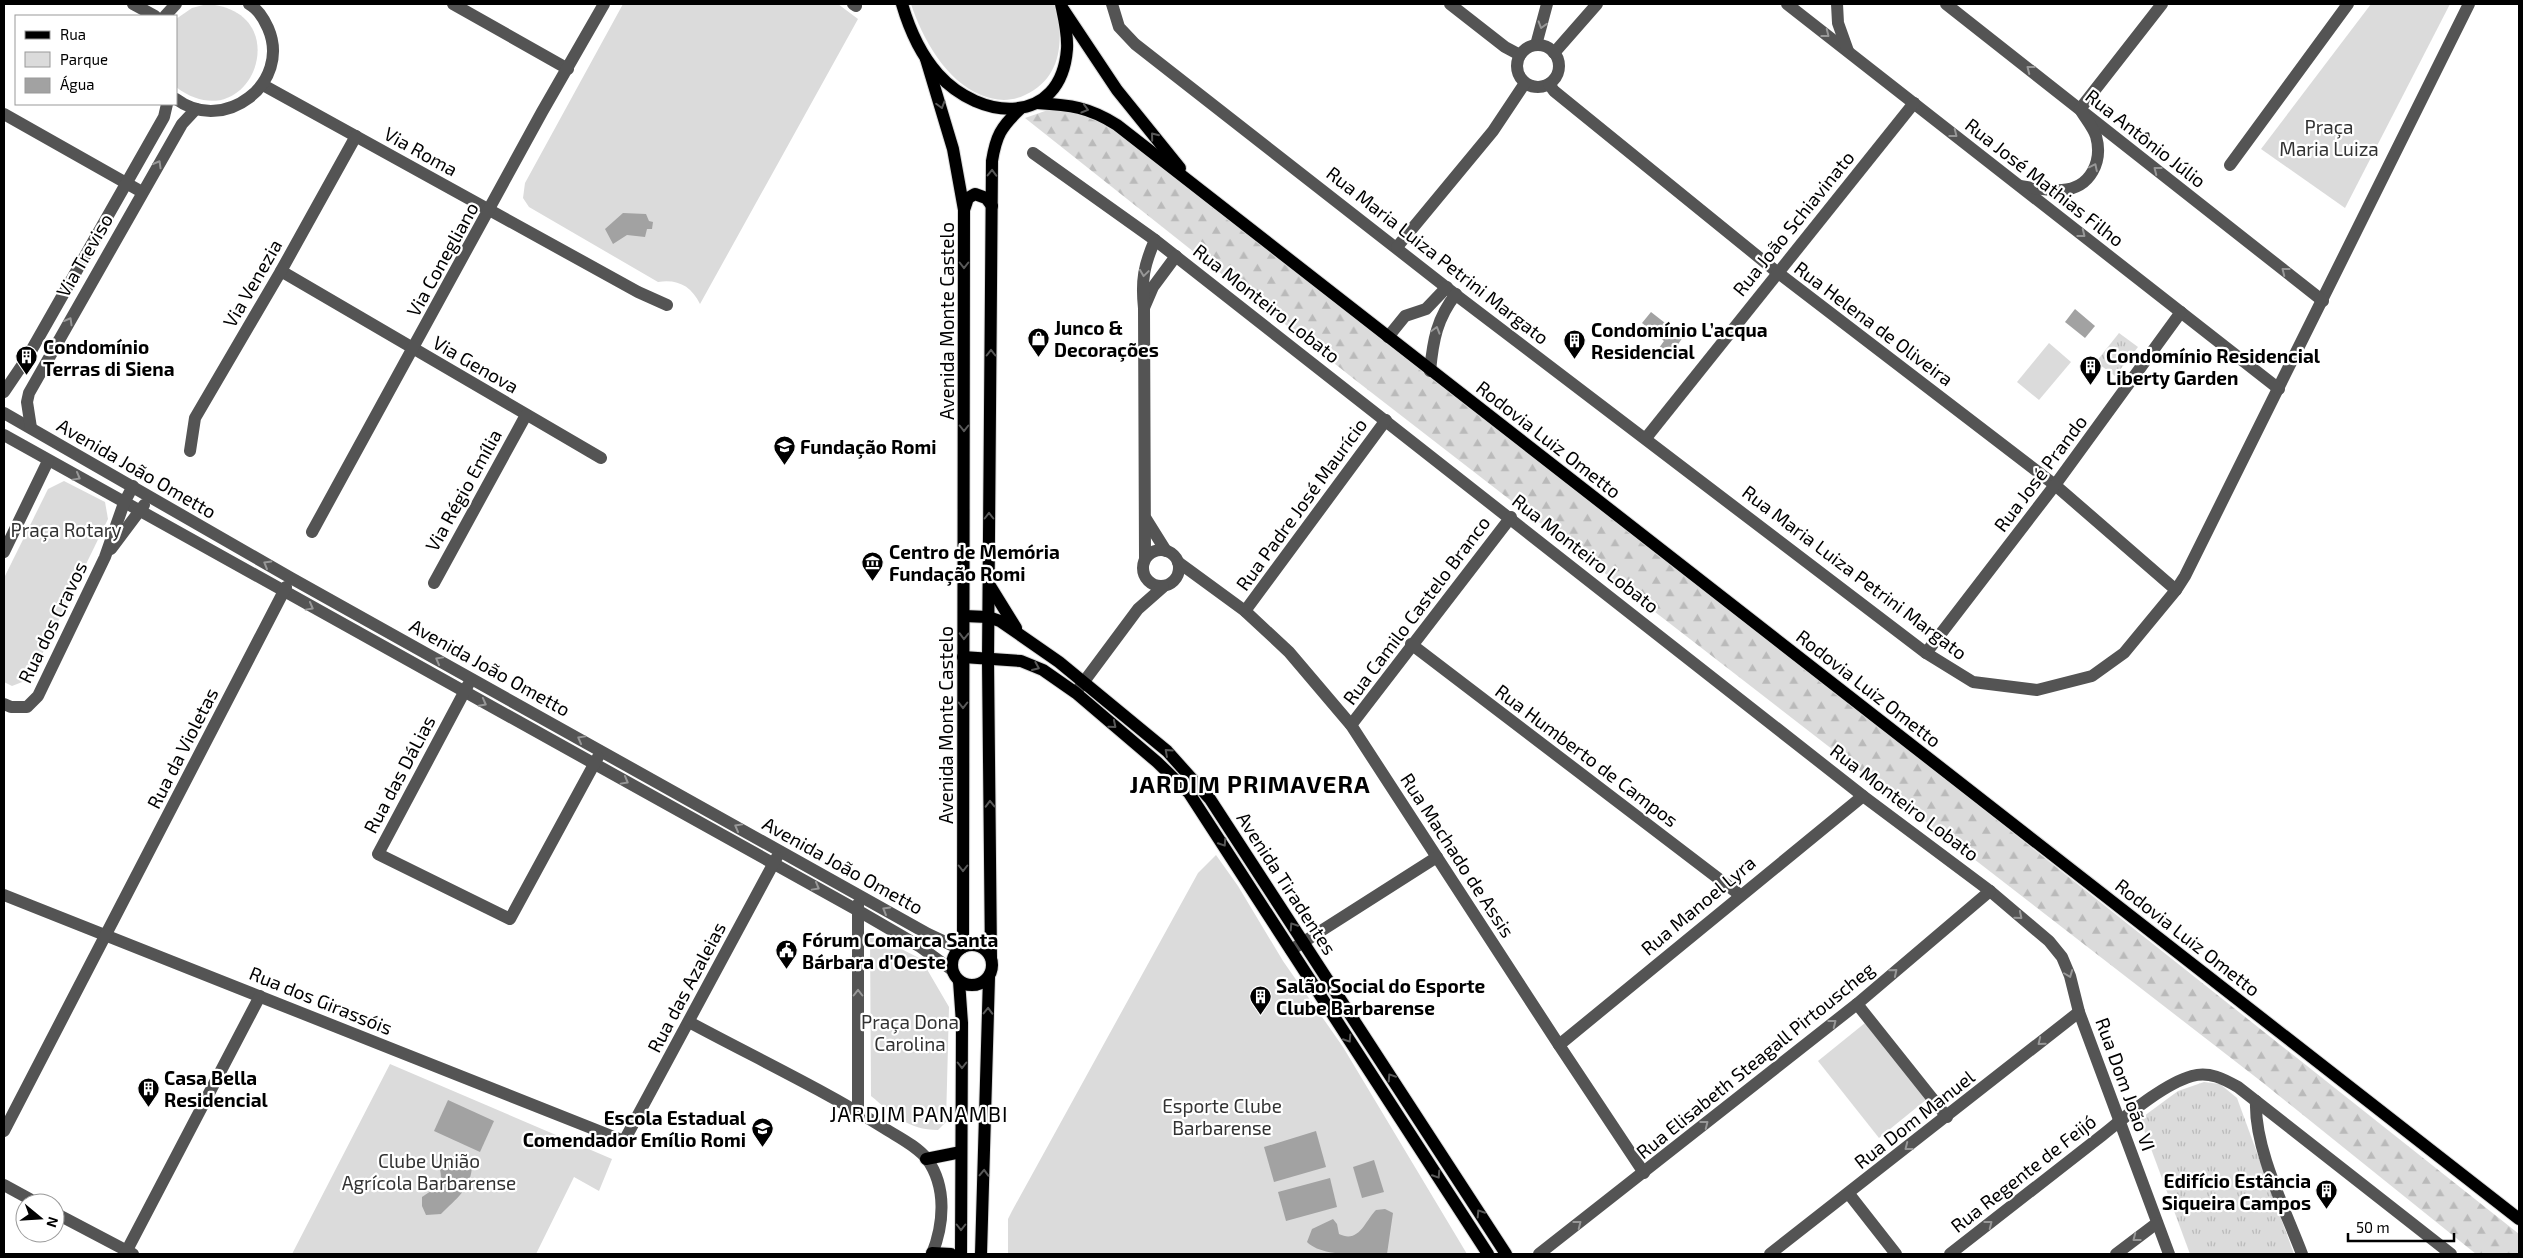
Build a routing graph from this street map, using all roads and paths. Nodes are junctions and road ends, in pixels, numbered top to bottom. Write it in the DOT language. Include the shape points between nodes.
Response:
graph roads {
  1 [pos="133,4"];
  2 [pos="176,4"];
  3 [pos="249,4"];
  4 [pos="453,4"];
  5 [pos="604,4"];
  6 [pos="897,4"];
  7 [pos="1450,4"];
  8 [pos="1547,4"];
  9 [pos="1597,4"];
  10 [pos="1788,4"];
  11 [pos="1837,4"];
  12 [pos="1946,4"];
  13 [pos="2162,4"];
  14 [pos="2470,4"];
  15 [pos="1062,5"];
  16 [pos="2345,5"];
  17 [pos="1112,6"];
  18 [pos="904,9"];
  19 [pos="153,15"];
  20 [pos="166,15"];
  21 [pos="1536,45"];
  22 [pos="1848,51"];
  23 [pos="1554,54"];
  24 [pos="1520,55"];
  25 [pos="926,59"];
  26 [pos="568,69"];
  27 [pos="1525,83"];
  28 [pos="1549,84"];
  29 [pos="263,85"];
  30 [pos="178,99"];
  31 [pos="1037,103"];
  32 [pos="1914,103"];
  33 [pos="167,105"];
  34 [pos="196,109"];
  35 [pos="2080,109"];
  36 [pos="1019,110"];
  37 [pos="4,114"];
  38 [pos="356,136"];
  39 [pos="1033,153"];
  40 [pos="2230,164"];
  41 [pos="125,184"];
  42 [pos="2020,186"];
  43 [pos="1196,187"];
  44 [pos="142,192"];
  45 [pos="992,206"];
  46 [pos="490,210"];
  47 [pos="964,210"];
  48 [pos="1155,240"];
  49 [pos="1398,246"];
  50 [pos="1176,256"];
  51 [pos="281,271"];
  52 [pos="1777,272"];
  53 [pos="1451,290"];
  54 [pos="2323,301"];
  55 [pos="667,305"];
  56 [pos="1144,308"];
  57 [pos="2181,312"];
  58 [pos="1388,337"];
  59 [pos="413,349"];
  60 [pos="1430,371"];
  61 [pos="2279,389"];
  62 [pos="4,392"];
  63 [pos="4,413"];
  64 [pos="526,415"];
  65 [pos="1386,420"];
  66 [pos="31,428"];
  67 [pos="4,435"];
  68 [pos="1646,438"];
  69 [pos="190,451"];
  70 [pos="601,458"];
  71 [pos="48,461"];
  72 [pos="2055,485"];
  73 [pos="132,486"];
  74 [pos="149,496"];
  75 [pos="124,504"];
  76 [pos="140,513"];
  77 [pos="1510,517"];
  78 [pos="1146,519"];
  79 [pos="312,532"];
  80 [pos="1166,550"];
  81 [pos="4,552"];
  82 [pos="105,557"];
  83 [pos="1145,558"];
  84 [pos="1178,562"];
  85 [pos="290,578"];
  86 [pos="1175,580"];
  87 [pos="1147,581"];
  88 [pos="434,583"];
  89 [pos="989,584"];
  90 [pos="1209,584"];
  91 [pos="1163,587"];
  92 [pos="2176,590"];
  93 [pos="283,592"];
  94 [pos="1138,609"];
  95 [pos="1245,611"];
  96 [pos="964,616"];
  97 [pos="988,617"];
  98 [pos="1024,638"];
  99 [pos="1411,644"];
  100 [pos="1926,654"];
  101 [pos="963,657"];
  102 [pos="988,660"];
  103 [pos="471,678"];
  104 [pos="1084,682"];
  105 [pos="464,693"];
  106 [pos="1076,693"];
  107 [pos="4,704"];
  108 [pos="1351,725"];
  109 [pos="601,751"];
  110 [pos="594,763"];
  111 [pos="1863,796"];
  112 [pos="781,850"];
  113 [pos="1437,857"];
  114 [pos="774,864"];
  115 [pos="1990,891"];
  116 [pos="858,893"];
  117 [pos="4,894"];
  118 [pos="1740,895"];
  119 [pos="857,910"];
  120 [pos="107,935"];
  121 [pos="1303,942"];
  122 [pos="962,948"];
  123 [pos="1291,950"];
  124 [pos="991,958"];
  125 [pos="956,976"];
  126 [pos="989,977"];
  127 [pos="260,996"];
  128 [pos="1857,1004"];
  129 [pos="2079,1012"];
  130 [pos="689,1022"];
  131 [pos="1559,1046"];
  132 [pos="2256,1101"];
  133 [pos="858,1112"];
  134 [pos="1947,1117"];
  135 [pos="2120,1122"];
  136 [pos="4,1131"];
  137 [pos="624,1141"];
  138 [pos="961,1152"];
  139 [pos="926,1159"];
  140 [pos="1644,1173"];
  141 [pos="4,1186"];
  142 [pos="18,1193"];
  143 [pos="1849,1194"];
  144 [pos="65,1218"];
  145 [pos="2519,1219"];
  146 [pos="2157,1223"];
  147 [pos="2438,1249"];
  148 [pos="128,1253"];
  149 [pos="932,1254"];
  150 [pos="951,1254"];
  151 [pos="962,1254"];
  152 [pos="981,1254"];
  153 [pos="1488,1254"];
  154 [pos="1506,1254"];
  155 [pos="1539,1254"];
  156 [pos="1770,1254"];
  157 [pos="1896,1254"];
  158 [pos="1950,1254"];
  159 [pos="2116,1254"];
  160 [pos="2169,1254"];
  161 [pos="2302,1254"];
  162 [pos="2451,1254"];
  1 -- 19 [label="street"];
  2 -- 20 [label="street"];
  3 -- 29 [label="street" via="264,19 271,35 273,52"];
  4 -- 26 [label="street"];
  5 -- 26 [label="street, Via Conegliano"];
  6 -- 18 [label="main road"];
  7 -- 24 [label="street"];
  8 -- 21 [label="street, one-way"];
  9 -- 23 [label="street"];
  10 -- 22 [label="street, Rua José Mathias Filho, one-way"];
  11 -- 22 [label="street" via="1838,23"];
  35 -- 12 [label="street, Rua Antônio Júlio, one-way"];
  13 -- 35 [label="street"];
  14 -- 54 [label="street, Rua Maria Luiza Petrini Margato"];
  15 -- 31 [label="main road" via="1067,48 1064,64 1054,85"];
  43 -- 15 [label="main road, Rodovia Luiz Ometto, one-way" via="1117,90"];
  16 -- 40 [label="street"];
  17 -- 49 [label="street, Rua Maria Luiza Petrini Margato" via="1118,27 1126,36"];
  18 -- 25 [label="main road"];
  21 -- 23 [label="street" via="1549,48"];
  21 -- 24 [label="street"];
  22 -- 32 [label="street, Rua José Mathias Filho"];
  23 -- 28 [label="street" via="1558,73"];
  24 -- 27 [label="street" via="1517,67"];
  25 -- 36 [label="main road" via="939,75 973,101 997,109"];
  25 -- 47 [label="main road, Avenida Monte Castelo, one-way" via="953,149"];
  26 -- 46 [label="street, Via Conegliano"];
  27 -- 28 [label="street" via="1537,87"];
  27 -- 49 [label="street" via="1493,131"];
  28 -- 52 [label="street, Rua Helena de Oliveira"];
  29 -- 34 [label="street" via="253,96 233,107 211,111"];
  29 -- 38 [label="street, Via Roma"];
  30 -- 34 [label="street"];
  31 -- 36 [label="main road"];
  31 -- 43 [label="main road, Rodovia Luiz Ometto, one-way" via="1082,107 1098,113"];
  32 -- 42 [label="street, Rua José Mathias Filho, one-way"];
  32 -- 52 [label="street, Rua João Schiavinato"];
  33 -- 41 [label="street, Via Treviso" via="164,118"];
  44 -- 34 [label="street, Via Treviso, one-way" via="182,124"];
  42 -- 35 [label="street, one-way" via="2064,190 2086,180 2094,170 2099,155 2095,135"];
  54 -- 35 [label="street, Rua Antônio Júlio, one-way"];
  45 -- 36 [label="main road, one-way" via="994,146 1002,125"];
  37 -- 41 [label="street"];
  38 -- 46 [label="street, Via Roma"];
  38 -- 51 [label="street, Via Venezia"];
  39 -- 48 [label="street, Rua Monteiro Lobato"];
  41 -- 44 [label="street"];
  41 -- 62 [label="street, Via Treviso" via="27,358"];
  42 -- 57 [label="street, Rua José Mathias Filho, one-way"];
  43 -- 58 [label="main road, Rodovia Luiz Ometto"];
  66 -- 44 [label="street, Via Treviso, one-way" via="27,402 29,393"];
  45 -- 47 [label="main road" via="986,198 975,194 968,198"];
  89 -- 45 [label="main road, one-way"];
  46 -- 55 [label="street, Via Roma"];
  46 -- 59 [label="street, Via Conegliano"];
  47 -- 96 [label="main road, Avenida Monte Castelo, one-way"];
  48 -- 50 [label="street, Rua Monteiro Lobato"];
  48 -- 56 [label="street, one-way" via="1144,266"];
  49 -- 53 [label="street, Rua Maria Luiza Petrini Margato"];
  50 -- 56 [label="street"];
  50 -- 65 [label="street, Rua Monteiro Lobato"];
  51 -- 59 [label="street, Via Genova"];
  51 -- 69 [label="street, Via Venezia" via="195,418"];
  52 -- 68 [label="street, Rua João Schiavinato"];
  52 -- 72 [label="street, Rua Helena de Oliveira"];
  53 -- 58 [label="street" via="1426,309 1406,316"];
  60 -- 53 [label="street, one-way" via="1436,327"];
  53 -- 68 [label="street, Rua Maria Luiza Petrini Margato"];
  54 -- 61 [label="street, Rua Maria Luiza Petrini Margato"];
  56 -- 78 [label="street"];
  57 -- 61 [label="street, Rua José Mathias Filho"];
  57 -- 72 [label="street, Rua José Prando"];
  58 -- 60 [label="main road, Rodovia Luiz Ometto"];
  59 -- 64 [label="street, Via Genova"];
  59 -- 79 [label="street, Via Conegliano"];
  60 -- 145 [label="main road, Rodovia Luiz Ometto"];
  61 -- 92 [label="street, Rua Maria Luiza Petrini Margato"];
  63 -- 66 [label="street, Avenida João Ometto"];
  64 -- 70 [label="street, Via Genova"];
  64 -- 88 [label="street, Via Régio Emília"];
  65 -- 77 [label="street, Rua Monteiro Lobato"];
  65 -- 95 [label="street, Rua Padre José Maurício"];
  66 -- 73 [label="street, Avenida João Ometto"];
  67 -- 71 [label="street, Avenida João Ometto"];
  68 -- 100 [label="street, Rua Maria Luiza Petrini Margato"];
  71 -- 75 [label="street, Avenida João Ometto, one-way"];
  71 -- 81 [label="street"];
  72 -- 92 [label="street, Rua Helena de Oliveira"];
  72 -- 100 [label="street, Rua José Prando"];
  73 -- 74 [label="street, Avenida João Ometto"];
  73 -- 75 [label="street, Rua dos Cravos"];
  74 -- 76 [label="street, Rua dos Cravos"];
  85 -- 74 [label="street, Avenida João Ometto, one-way"];
  75 -- 76 [label="street, Avenida João Ometto"];
  75 -- 82 [label="street, Rua dos Cravos"];
  76 -- 82 [label="street, Rua dos Cravos"];
  76 -- 93 [label="street, Avenida João Ometto"];
  77 -- 99 [label="street, Rua Camilo Castelo Branco"];
  77 -- 111 [label="street, Rua Monteiro Lobato"];
  78 -- 80 [label="street"];
  78 -- 83 [label="street"];
  80 -- 83 [label="street" via="1154,551"];
  80 -- 84 [label="street"];
  82 -- 107 [label="street, Rua dos Cravos" via="38,696 27,707 11,708"];
  83 -- 87 [label="street" via="1142,570"];
  84 -- 86 [label="street" via="1179,572"];
  84 -- 90 [label="street, Rua Machado de Assis"];
  85 -- 93 [label="street, Rua da Violetas"];
  103 -- 85 [label="street, Avenida João Ometto, one-way"];
  86 -- 90 [label="street"];
  86 -- 91 [label="street"];
  87 -- 91 [label="street"];
  87 -- 94 [label="street"];
  89 -- 97 [label="main road"];
  89 -- 98 [label="main road" via="1004,612"];
  90 -- 95 [label="street, Rua Machado de Assis"];
  91 -- 94 [label="street"];
  92 -- 100 [label="street, Rua Maria Luiza Petrini Margato" via="2124,654 2092,676 2037,690 1972,682"];
  93 -- 105 [label="street, Avenida João Ometto, one-way"];
  93 -- 120 [label="street, Rua da Violetas"];
  94 -- 104 [label="street"];
  95 -- 108 [label="street, Rua Machado de Assis" via="1289,652"];
  96 -- 97 [label="main road"];
  96 -- 101 [label="main road, Avenida Monte Castelo, one-way"];
  97 -- 98 [label="main road, Avenida Tiradentes" via="1000,621"];
  97 -- 102 [label="main road"];
  98 -- 104 [label="main road, Avenida Tiradentes"];
  99 -- 108 [label="street, Rua Camilo Castelo Branco"];
  99 -- 118 [label="street, Rua Humberto de Campos"];
  101 -- 102 [label="main road, Avenida Tiradentes"];
  101 -- 122 [label="main road, Avenida Monte Castelo, one-way"];
  102 -- 106 [label="main road, Avenida Tiradentes, one-way" via="1033,664"];
  124 -- 102 [label="main road, one-way"];
  103 -- 105 [label="street, Rua das DáLias"];
  109 -- 103 [label="street, Avenida João Ometto, one-way"];
  104 -- 106 [label="street"];
  121 -- 104 [label="main road, Avenida Tiradentes, one-way" via="1196,781 1167,752"];
  105 -- 110 [label="street, Avenida João Ometto, one-way"];
  105 -- 110 [label="street, Rua das DáLias" via="378,854 510,919"];
  106 -- 123 [label="main road, Avenida Tiradentes, one-way" via="1189,792"];
  108 -- 113 [label="street, Rua Machado de Assis"];
  109 -- 110 [label="street, Rua das DáLias"];
  112 -- 109 [label="street, Avenida João Ometto, one-way"];
  110 -- 114 [label="street, Avenida João Ometto, one-way"];
  111 -- 115 [label="street, Rua Monteiro Lobato"];
  111 -- 118 [label="street, Rua Manoel Lyra"];
  112 -- 114 [label="street, Rua das Azaleias"];
  112 -- 116 [label="street, Avenida João Ometto"];
  113 -- 121 [label="street"];
  113 -- 131 [label="street, Rua Machado de Assis"];
  114 -- 119 [label="street, Avenida João Ometto, one-way"];
  114 -- 130 [label="street, Rua das Azaleias"];
  128 -- 115 [label="street, Rua Elisabeth Steagall Pirtouscheg, one-way"];
  115 -- 129 [label="street, Rua Monteiro Lobato, one-way" via="2049,941 2062,957"];
  116 -- 119 [label="street"];
  122 -- 116 [label="street, Avenida João Ometto, one-way" via="926,933"];
  117 -- 120 [label="street, Rua dos Girassóis"];
  118 -- 131 [label="street, Rua Manoel Lyra"];
  119 -- 125 [label="street, Avenida João Ometto" via="919,946"];
  133 -- 119 [label="street, one-way"];
  120 -- 127 [label="street, Rua dos Girassóis"];
  120 -- 136 [label="street, Rua da Violetas"];
  121 -- 123 [label="street"];
  154 -- 121 [label="main road, Avenida Tiradentes, one-way"];
  122 -- 124 [label="main road" via="976,945 988,952"];
  122 -- 125 [label="main road" via="953,958"];
  123 -- 153 [label="main road, Avenida Tiradentes, one-way"];
  124 -- 126 [label="main road"];
  125 -- 126 [label="main road" via="972,986"];
  125 -- 138 [label="main road, one-way" via="962,1023"];
  152 -- 126 [label="main road, one-way"];
  127 -- 137 [label="street, Rua dos Girassóis"];
  127 -- 148 [label="street"];
  128 -- 134 [label="street"];
  140 -- 128 [label="street, Rua Elisabeth Steagall Pirtouscheg, one-way"];
  129 -- 134 [label="street, Rua Dom Manuel, one-way"];
  129 -- 135 [label="street, Rua Dom João VI"];
  130 -- 133 [label="street"];
  130 -- 137 [label="street, Rua das Azaleias"];
  131 -- 140 [label="street, Rua Machado de Assis"];
  132 -- 135 [label="street, Rua Regente de Feijó" via="2222,1078 2206,1074 2192,1076 2173,1084"];
  132 -- 147 [label="street, Rua Regente de Feijó"];
  132 -- 161 [label="street" via="2255,1115 2261,1145"];
  133 -- 139 [label="street" via="914,1147"];
  134 -- 143 [label="street, Rua Dom Manuel, one-way"];
  135 -- 146 [label="street, Rua Dom João VI"];
  158 -- 135 [label="street, Rua Regente de Feijó, one-way"];
  138 -- 139 [label="main road"];
  138 -- 151 [label="main road, one-way"];
  139 -- 149 [label="street" via="935,1174 942,1210 940,1231"];
  155 -- 140 [label="street, Rua Elisabeth Steagall Pirtouscheg, one-way"];
  141 -- 142 [label="street"];
  143 -- 156 [label="street, Rua Dom Manuel"];
  143 -- 157 [label="street"];
  144 -- 148 [label="street"];
  146 -- 159 [label="street, one-way"];
  146 -- 160 [label="street, Rua Dom João VI"];
  147 -- 162 [label="street, Rua Regente de Feijó"];
  149 -- 150 [label="main road"];
}
